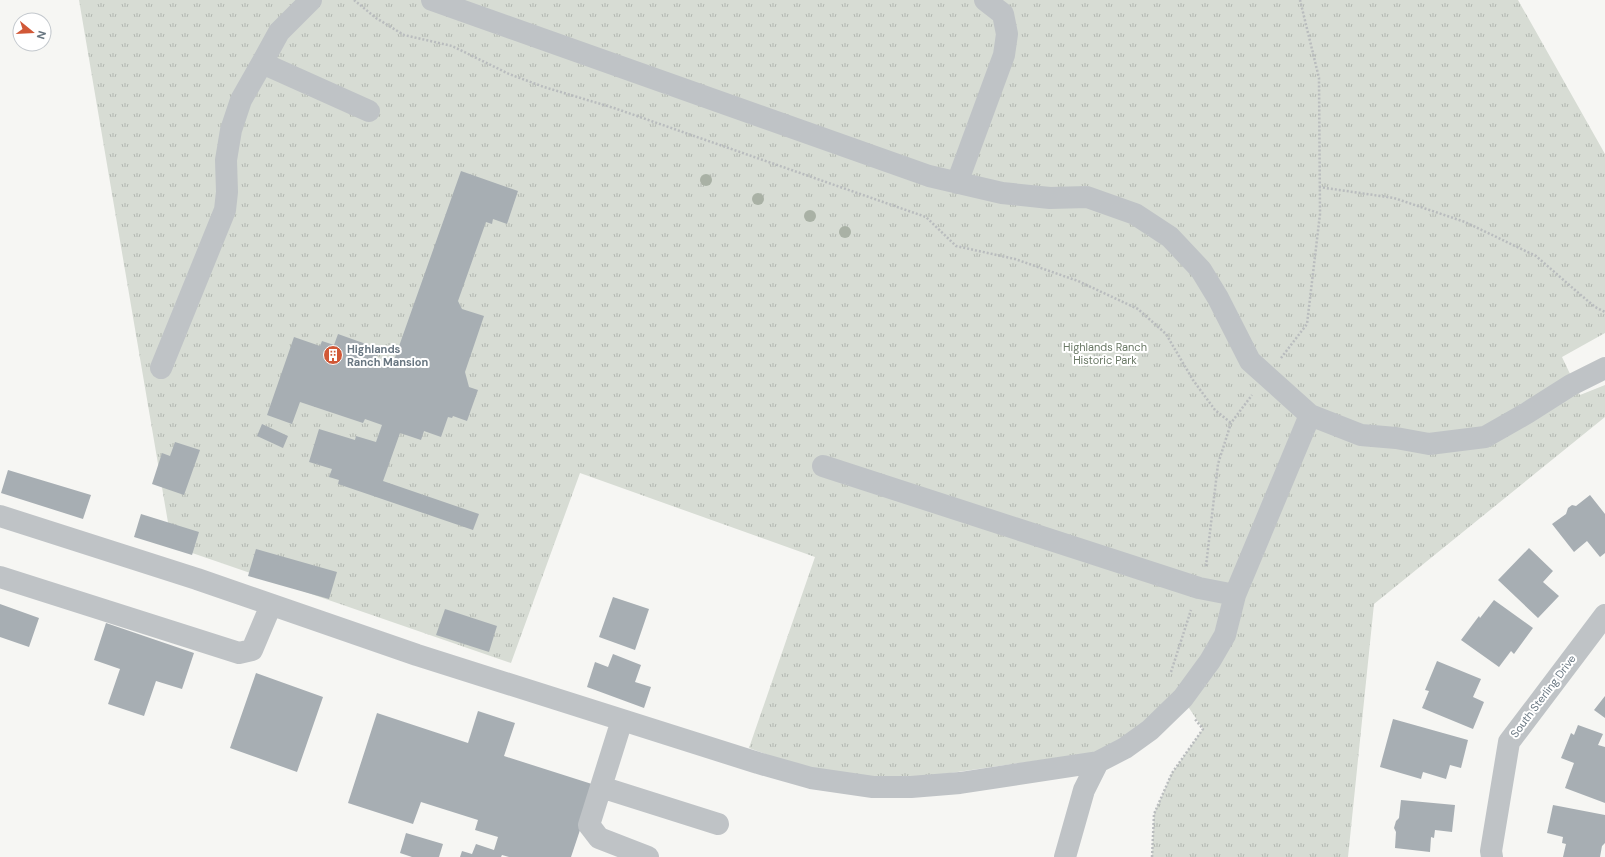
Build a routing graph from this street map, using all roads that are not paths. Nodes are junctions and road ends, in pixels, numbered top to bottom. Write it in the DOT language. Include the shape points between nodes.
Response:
graph roads {
  1 [pos="311,0"];
  2 [pos="432,0"];
  3 [pos="985,0"];
  4 [pos="459,4"];
  5 [pos="262,63"];
  6 [pos="369,111"];
  7 [pos="958,183"];
  8 [pos="161,368"];
  9 [pos="1605,368"];
  10 [pos="1310,415"];
  11 [pos="823,466"];
  12 [pos="0,516"];
  13 [pos="0,577"];
  14 [pos="1235,595"];
  15 [pos="271,604"];
  16 [pos="1605,615"];
  17 [pos="622,720"];
  18 [pos="1098,762"];
  19 [pos="601,787"];
  20 [pos="718,824"];
  21 [pos="648,857"];
  22 [pos="1065,857"];
  23 [pos="1492,857"];
  1 -- 5 [label="street" via="279,32"];
  2 -- 4 [label="street"];
  3 -- 7 [label="street" via="1003,14 1008,34 1004,55"];
  4 -- 7 [label="street" via="921,174"];
  5 -- 6 [label="street"];
  5 -- 8 [label="street" via="241,100 231,130 226,160 228,192 225,210"];
  7 -- 10 [label="street" via="1002,193 1050,198 1087,197 1135,214 1170,237 1201,270 1250,361"];
  9 -- 10 [label="street" via="1571,385 1485,437 1429,444 1361,435"];
  10 -- 14 [label="street"];
  11 -- 14 [label="street" via="1199,588"];
  12 -- 15 [label="street"];
  13 -- 15 [label="street" via="239,652 252,650"];
  14 -- 18 [label="street" via="1224,635 1210,661 1181,700 1150,730 1125,748"];
  15 -- 17 [label="street" via="417,656"];
  16 -- 23 [label="street, South Sterling Drive" via="1508,742"];
  17 -- 18 [label="street" via="811,778 873,787 960,783"];
  17 -- 19 [label="street"];
  18 -- 22 [label="street" via="1084,790"];
  19 -- 20 [label="street"];
  19 -- 21 [label="street" via="589,825 592,831 599,838"];
}
